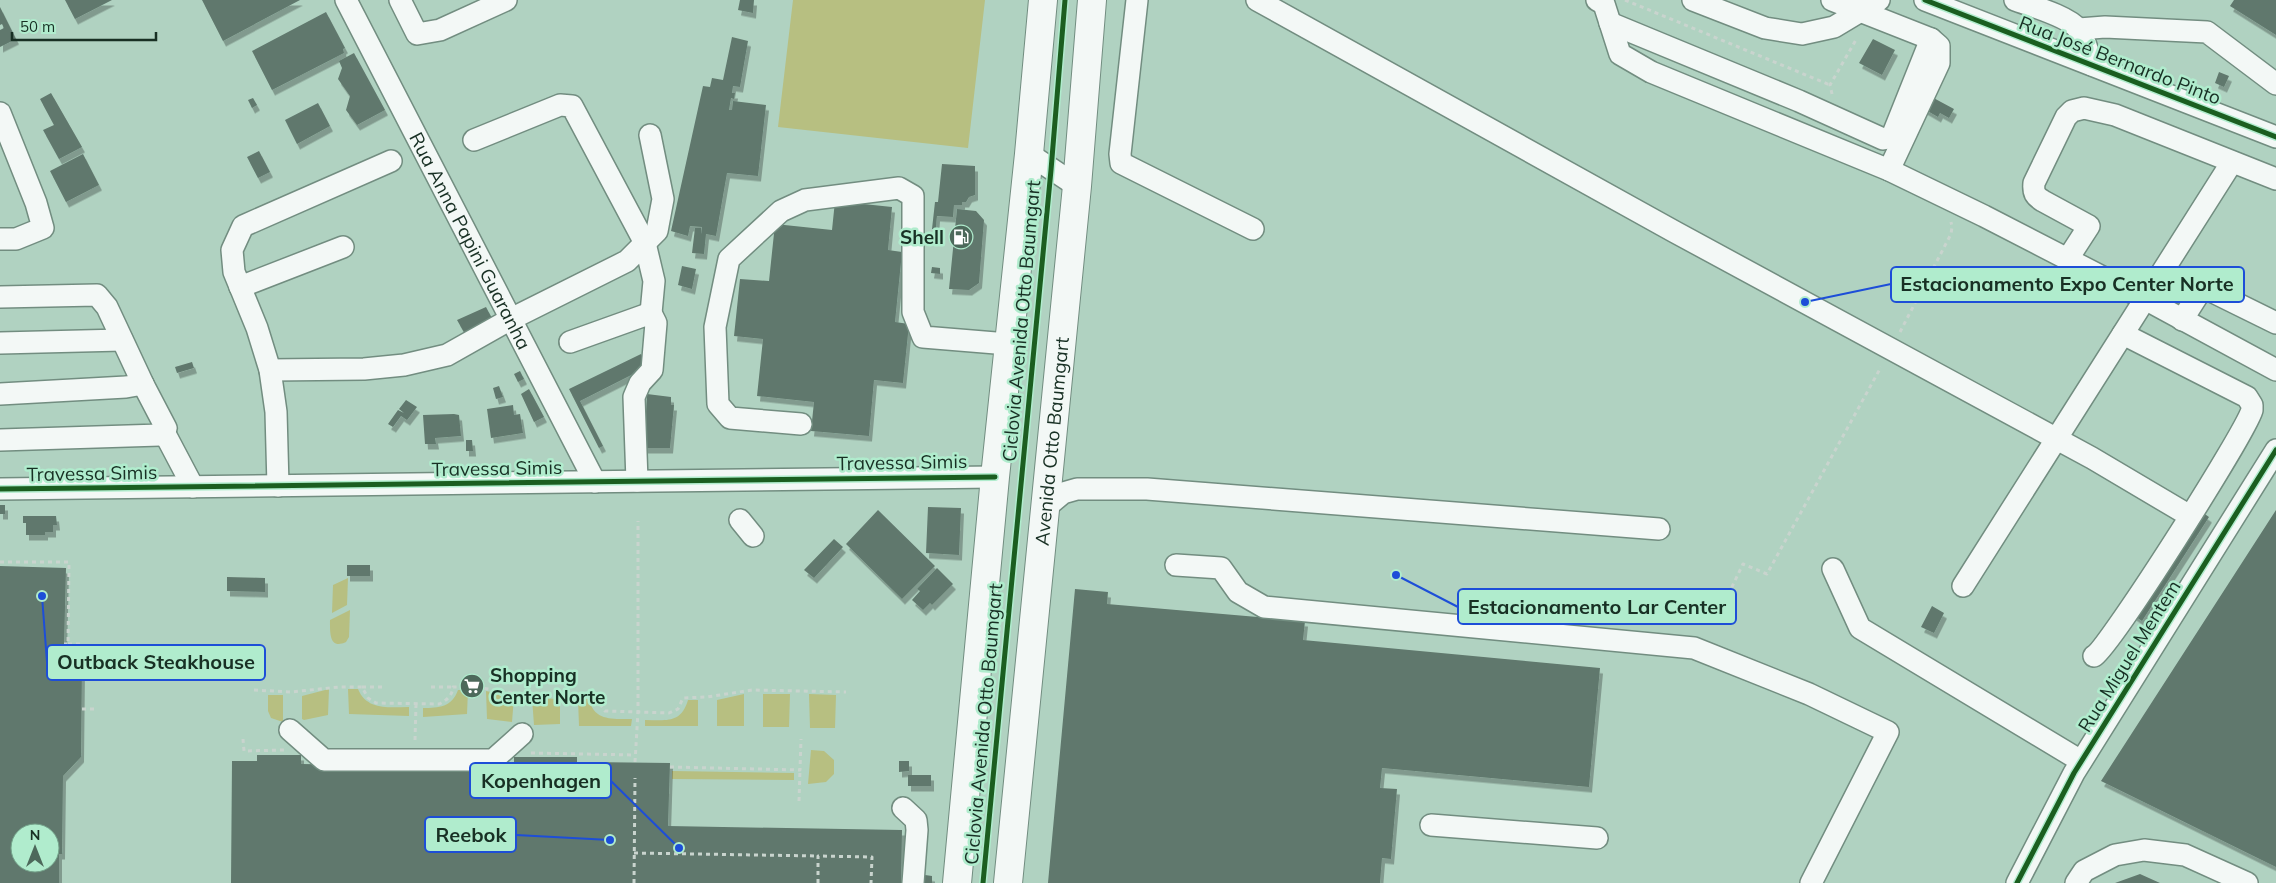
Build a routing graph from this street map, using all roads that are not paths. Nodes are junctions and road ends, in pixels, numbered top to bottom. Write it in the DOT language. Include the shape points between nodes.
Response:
graph roads {
  1 [pos="346,0"];
  2 [pos="400,0"];
  3 [pos="506,0"];
  4 [pos="1043,0"];
  5 [pos="1092,0"];
  6 [pos="1137,0"];
  7 [pos="1257,0"];
  8 [pos="1597,0"];
  9 [pos="1693,0"];
  10 [pos="1832,0"];
  11 [pos="1925,0"];
  12 [pos="2015,0"];
  13 [pos="1872,10"];
  14 [pos="1610,23"];
  15 [pos="2079,29"];
  16 [pos="1930,39"];
  17 [pos="2092,65"];
  18 [pos="2276,84"];
  19 [pos="0,113"];
  20 [pos="650,135"];
  21 [pos="2276,137"];
  22 [pos="474,140"];
  23 [pos="1029,154"];
  24 [pos="391,161"];
  25 [pos="2232,162"];
  26 [pos="1889,170"];
  27 [pos="2276,179"];
  28 [pos="1077,186"];
  29 [pos="1253,229"];
  30 [pos="0,239"];
  31 [pos="644,243"];
  32 [pos="342,247"];
  33 [pos="2066,260"];
  34 [pos="240,287"];
  35 [pos="0,297"];
  36 [pos="2145,299"];
  37 [pos="651,314"];
  38 [pos="511,319"];
  39 [pos="2182,320"];
  40 [pos="2276,323"];
  41 [pos="2123,334"];
  42 [pos="122,340"];
  43 [pos="570,342"];
  44 [pos="0,343"];
  45 [pos="1008,344"];
  46 [pos="270,370"];
  47 [pos="2276,370"];
  48 [pos="143,384"];
  49 [pos="0,394"];
  50 [pos="801,424"];
  51 [pos="164,432"];
  52 [pos="2056,438"];
  53 [pos="0,440"];
  54 [pos="2276,450"];
  55 [pos="995,477"];
  56 [pos="637,481"];
  57 [pos="595,482"];
  58 [pos="278,486"];
  59 [pos="193,487"];
  60 [pos="0,489"];
  61 [pos="1045,508"];
  62 [pos="2190,516"];
  63 [pos="740,520"];
  64 [pos="1658,529"];
  65 [pos="754,536"];
  66 [pos="1176,565"];
  67 [pos="1832,570"];
  68 [pos="1963,586"];
  69 [pos="2094,656"];
  70 [pos="290,730"];
  71 [pos="522,734"];
  72 [pos="2081,761"];
  73 [pos="903,808"];
  74 [pos="1431,825"];
  75 [pos="1597,838"];
  76 [pos="913,883"];
  77 [pos="957,883"];
  78 [pos="1008,883"];
  79 [pos="1811,883"];
  80 [pos="2017,883"];
  81 [pos="2076,883"];
  82 [pos="2247,883"];
  1 -- 38 [label="street, Rua Anna Papini Guaranha"];
  2 -- 3 [label="street" via="417,34 440,30"];
  4 -- 23 [label="main road"];
  5 -- 28 [label="main road, Avenida Otto Baumgart"];
  6 -- 29 [label="street" via="1121,163"];
  7 -- 52 [label="street" via="1675,232"];
  8 -- 14 [label="street" via="1604,4"];
  9 -- 13 [label="street" via="1765,28 1802,34 1834,26"];
  10 -- 13 [label="street"];
  11 -- 17 [label="street, Rua José Bernardo Pinto"];
  12 -- 15 [label="street" via="2071,22"];
  13 -- 16 [label="street"];
  14 -- 16 [label="street" via="1883,139 1889,138 1903,113"];
  14 -- 26 [label="street" via="1620,54 1651,72"];
  15 -- 17 [label="street"];
  15 -- 18 [label="street" via="2105,26 2207,32"];
  16 -- 26 [label="street" via="1939,46 1939,63"];
  17 -- 21 [label="street, Rua José Bernardo Pinto"];
  19 -- 30 [label="street" via="43,228 16,239"];
  20 -- 31 [label="street" via="663,199 657,231"];
  22 -- 31 [label="street" via="560,105 572,106"];
  23 -- 28 [label="street"];
  23 -- 45 [label="main road"];
  24 -- 34 [label="street" via="243,226 232,250 234,272"];
  25 -- 27 [label="street"];
  25 -- 33 [label="street" via="2115,115 2084,108 2072,111 2066,116 2034,183 2033,192 2036,197 2089,226"];
  25 -- 36 [label="street"];
  26 -- 33 [label="street"];
  28 -- 61 [label="main road, Avenida Otto Baumgart"];
  31 -- 37 [label="street" via="654,281"];
  31 -- 38 [label="street" via="627,261"];
  32 -- 34 [label="street"];
  33 -- 36 [label="street"];
  34 -- 46 [label="street"];
  35 -- 42 [label="street" via="97,295 107,307"];
  36 -- 39 [label="street"];
  36 -- 41 [label="street"];
  37 -- 43 [label="street"];
  37 -- 56 [label="street" via="656,323 652,370 640,383 634,397"];
  38 -- 46 [label="street" via="447,355 364,369"];
  38 -- 57 [label="street, Rua Anna Papini Guaranha"];
  39 -- 40 [label="street" via="2203,287"];
  39 -- 47 [label="street"];
  41 -- 52 [label="street"];
  41 -- 62 [label="street" via="2247,397 2252,405 2250,416"];
  42 -- 44 [label="street"];
  42 -- 48 [label="street"];
  45 -- 50 [label="street" via="923,337 913,312 913,196 899,188 805,200 781,211 729,259 716,327 718,404 730,418"];
  45 -- 55 [label="main road"];
  46 -- 58 [label="street" via="276,412"];
  48 -- 49 [label="street"];
  48 -- 51 [label="street" via="166,428"];
  51 -- 53 [label="street" via="160,435"];
  51 -- 59 [label="street"];
  52 -- 62 [label="street"];
  52 -- 68 [label="street"];
  54 -- 72 [label="street, Rua Miguel Mentem"];
  55 -- 56 [label="street, Travessa Simis"];
  55 -- 77 [label="main road"];
  56 -- 57 [label="street, Travessa Simis"];
  57 -- 58 [label="street, Travessa Simis"];
  58 -- 59 [label="street, Travessa Simis"];
  59 -- 60 [label="street, Travessa Simis"];
  61 -- 64 [label="street" via="1063,493 1077,489 1147,489"];
  61 -- 78 [label="main road, Avenida Otto Baumgart"];
  62 -- 69 [label="street" via="2119,626 2100,653"];
  63 -- 65 [label="street"];
  66 -- 79 [label="street" via="1221,568 1238,592 1264,608 1694,648 1809,694 1888,732"];
  67 -- 72 [label="street" via="1860,628"];
  70 -- 71 [label="street" via="324,760 493,760"];
  72 -- 80 [label="street, Rua Miguel Mentem"];
  73 -- 76 [label="street" via="916,820"];
  74 -- 75 [label="street"];
  81 -- 82 [label="street" via="2084,871 2115,855 2144,850 2185,856"];
}
